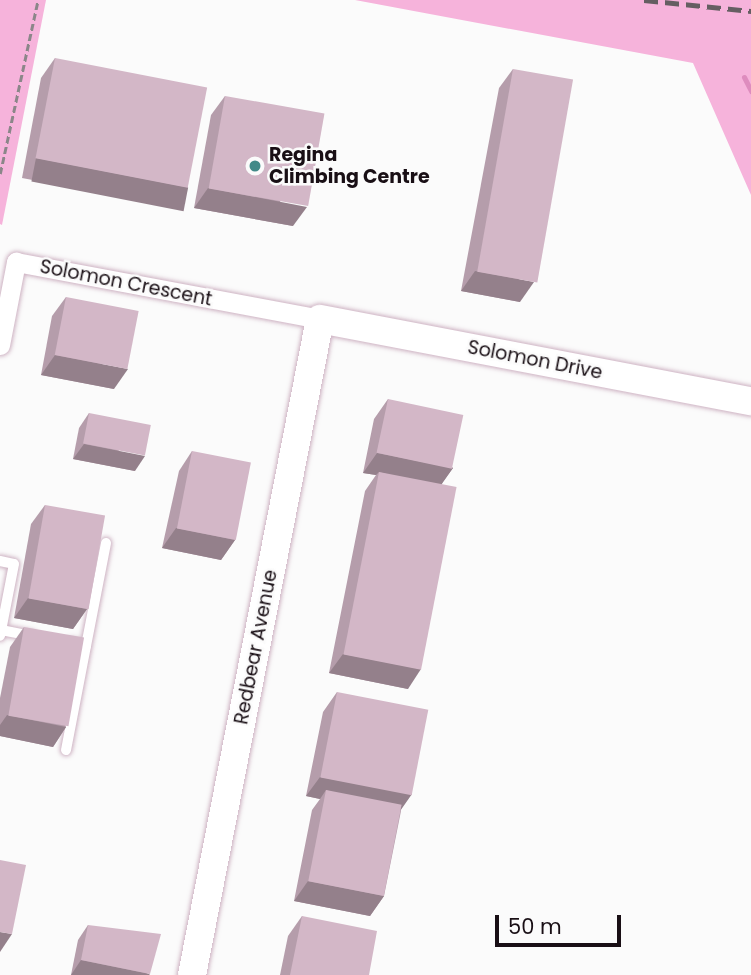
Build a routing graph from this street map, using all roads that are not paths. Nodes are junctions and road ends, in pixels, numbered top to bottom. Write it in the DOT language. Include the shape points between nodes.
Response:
graph roads {
  1 [pos="320,319"];
  2 [pos="0,345"];
  3 [pos="751,401"];
  4 [pos="106,543"];
  5 [pos="0,561"];
  6 [pos="1,633"];
  7 [pos="50,639"];
  8 [pos="62,641"];
  9 [pos="86,646"];
  10 [pos="66,750"];
  11 [pos="192,975"];
  1 -- 2 [label="street, Solomon Crescent" via="16,262"];
  1 -- 3 [label="street, Solomon Drive"];
  1 -- 11 [label="street, Redbear Avenue"];
  4 -- 9 [label="lane"];
  5 -- 6 [label="lane" via="14,564"];
  6 -- 7 [label="lane"];
  8 -- 9 [label="lane"];
  9 -- 10 [label="lane"];
}
